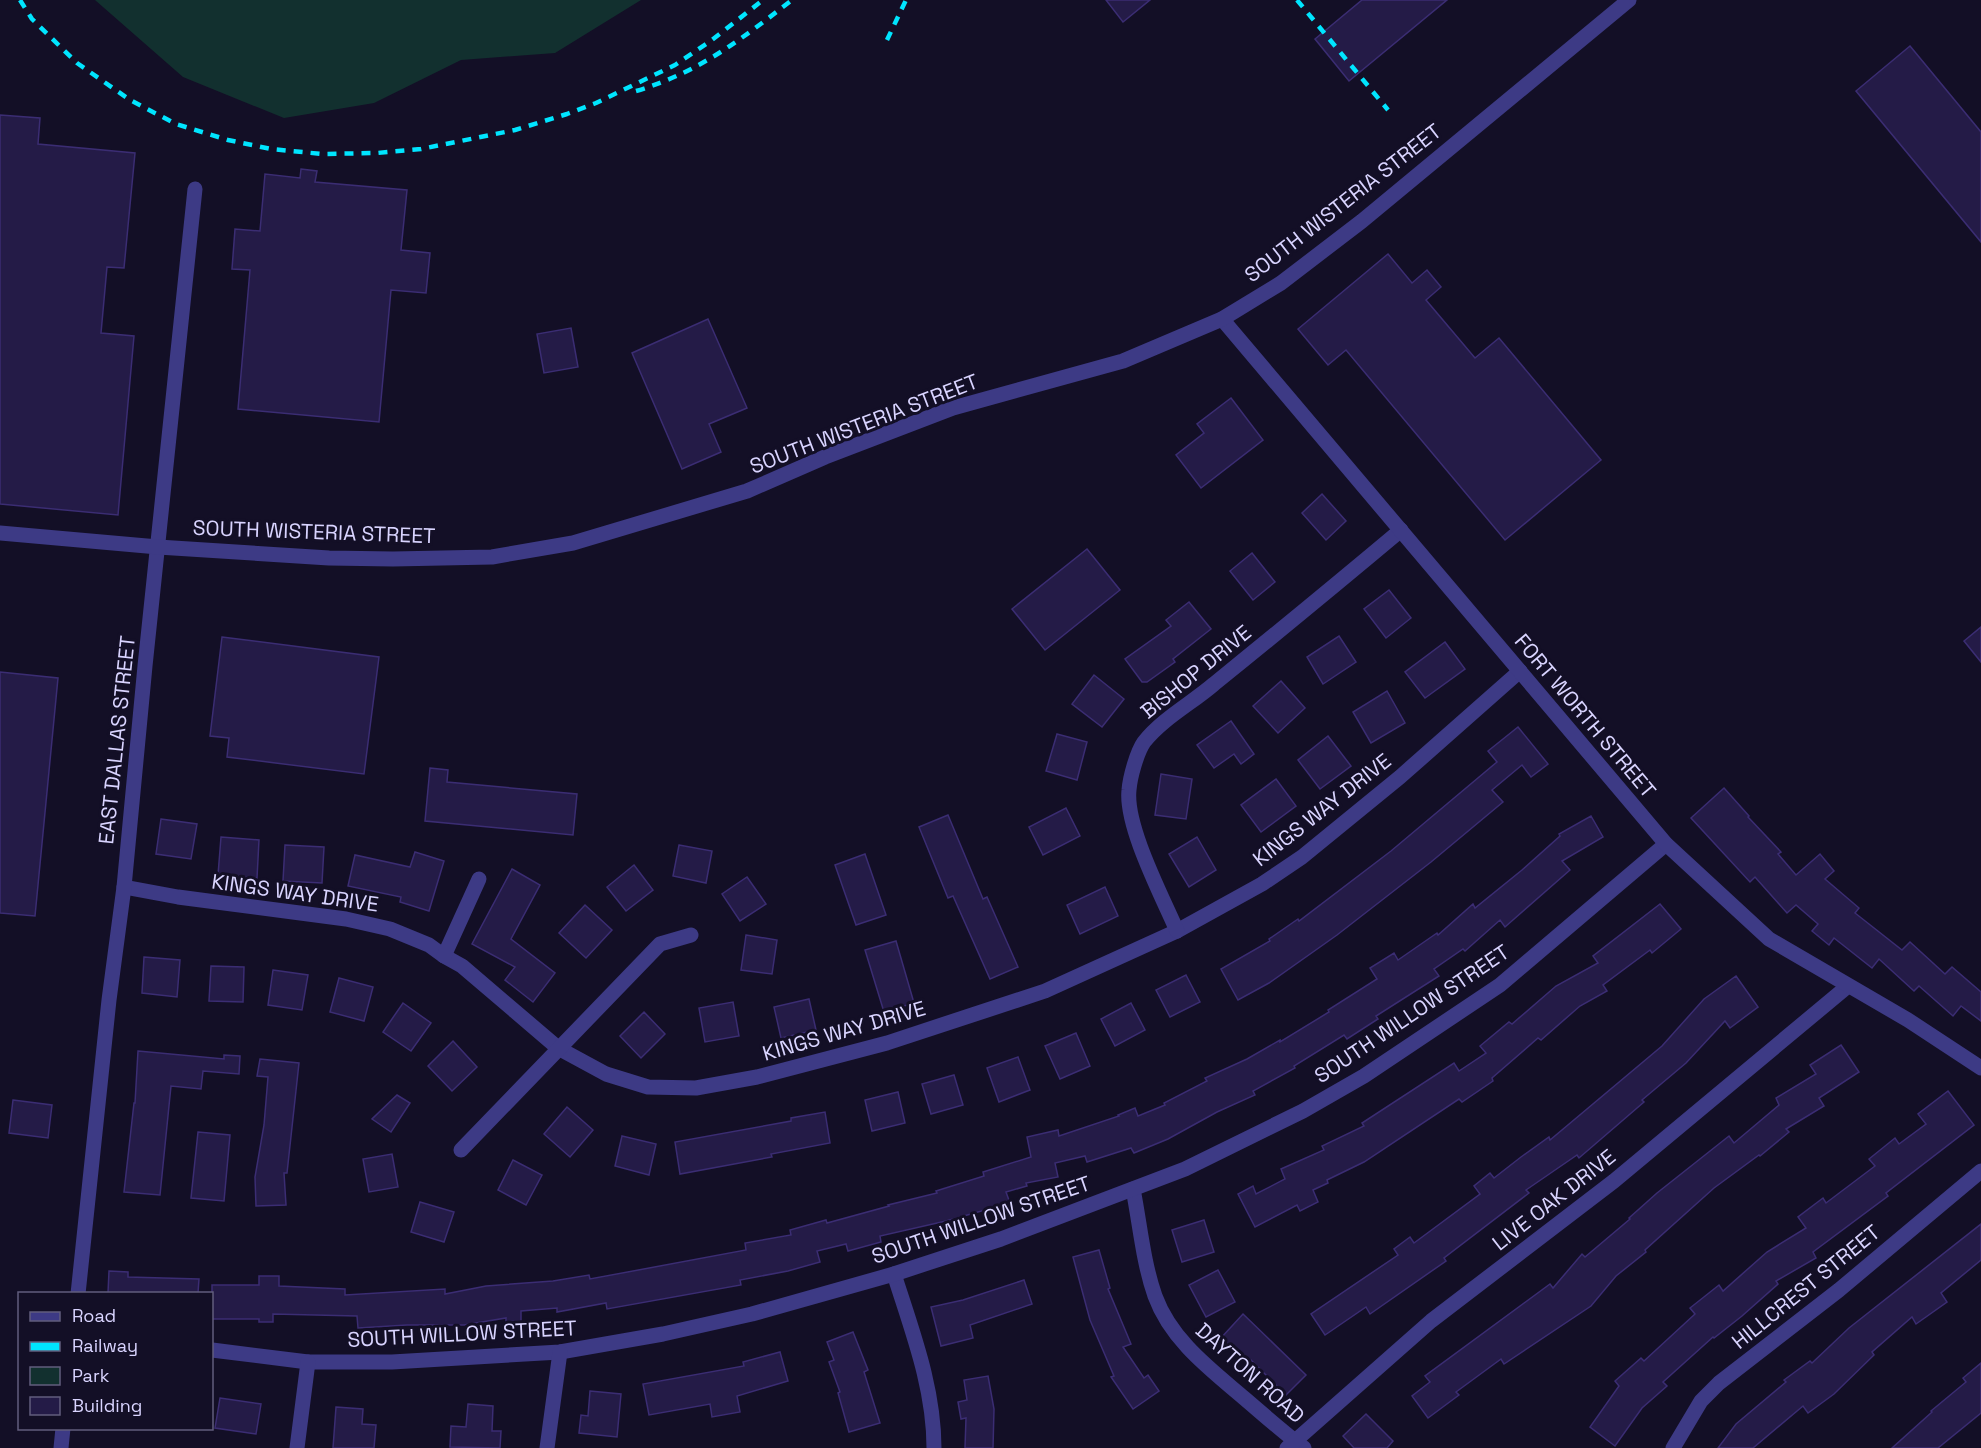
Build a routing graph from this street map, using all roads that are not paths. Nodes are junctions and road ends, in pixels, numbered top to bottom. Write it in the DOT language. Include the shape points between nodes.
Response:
graph roads {
  1 [pos="1629,0"];
  2 [pos="195,189"];
  3 [pos="1222,319"];
  4 [pos="1401,530"];
  5 [pos="0,533"];
  6 [pos="158,547"];
  7 [pos="1520,671"];
  8 [pos="1666,844"];
  9 [pos="479,879"];
  10 [pos="124,887"];
  11 [pos="1178,931"];
  12 [pos="691,935"];
  13 [pos="444,956"];
  14 [pos="1848,986"];
  15 [pos="558,1048"];
  16 [pos="1981,1068"];
  17 [pos="461,1150"];
  18 [pos="1981,1171"];
  19 [pos="1133,1189"];
  20 [pos="894,1274"];
  21 [pos="78,1292"];
  22 [pos="213,1350"];
  23 [pos="560,1352"];
  24 [pos="308,1362"];
  25 [pos="63,1430"];
  26 [pos="1295,1446"];
  27 [pos="61,1448"];
  28 [pos="297,1448"];
  29 [pos="547,1448"];
  30 [pos="934,1448"];
  31 [pos="1673,1448"];
  1 -- 3 [label="street, SOUTH WISTERIA STREET" via="1362,221 1281,283"];
  2 -- 6 [label="street, EAST DALLAS STREET"];
  3 -- 4 [label="street, FORT WORTH STREET"];
  3 -- 6 [label="street, SOUTH WISTERIA STREET" via="1123,361 953,408 747,492 573,543 492,556 393,559"];
  4 -- 7 [label="street, FORT WORTH STREET"];
  4 -- 11 [label="street, BISHOP DRIVE" via="1144,743 1128,792 1131,815 1142,851"];
  5 -- 6 [label="street, SOUTH WISTERIA STREET"];
  6 -- 10 [label="street, EAST DALLAS STREET"];
  7 -- 8 [label="street, FORT WORTH STREET"];
  7 -- 11 [label="street, KINGS WAY DRIVE" via="1302,857"];
  8 -- 14 [label="street, FORT WORTH STREET" via="1769,939"];
  8 -- 19 [label="street, SOUTH WILLOW STREET" via="1500,985 1364,1076 1185,1169"];
  9 -- 13 [label="street"];
  10 -- 13 [label="street, KINGS WAY DRIVE" via="346,919 390,929 429,945"];
  10 -- 21 [label="street, EAST DALLAS STREET"];
  11 -- 15 [label="street, KINGS WAY DRIVE" via="1045,991 887,1043 757,1077 696,1088 648,1087 606,1074"];
  12 -- 15 [label="street" via="660,944"];
  13 -- 15 [label="street, KINGS WAY DRIVE" via="462,966"];
  14 -- 16 [label="street, FORT WORTH STREET"];
  14 -- 26 [label="street, LIVE OAK DRIVE" via="1614,1181 1431,1321"];
  15 -- 17 [label="street"];
  18 -- 31 [label="street, HILLCREST STREET" via="1839,1290 1719,1383 1701,1401"];
  19 -- 20 [label="street, SOUTH WILLOW STREET"];
  19 -- 26 [label="street, DAYTON ROAD" via="1155,1296 1180,1340"];
  20 -- 23 [label="street, SOUTH WILLOW STREET" via="752,1314"];
  20 -- 30 [label="street" via="925,1371 934,1420"];
  22 -- 24 [label="street, SOUTH WILLOW STREET"];
  23 -- 24 [label="street, SOUTH WILLOW STREET" via="392,1362"];
  23 -- 29 [label="street"];
  24 -- 28 [label="street"];
  25 -- 27 [label="street"];
}
